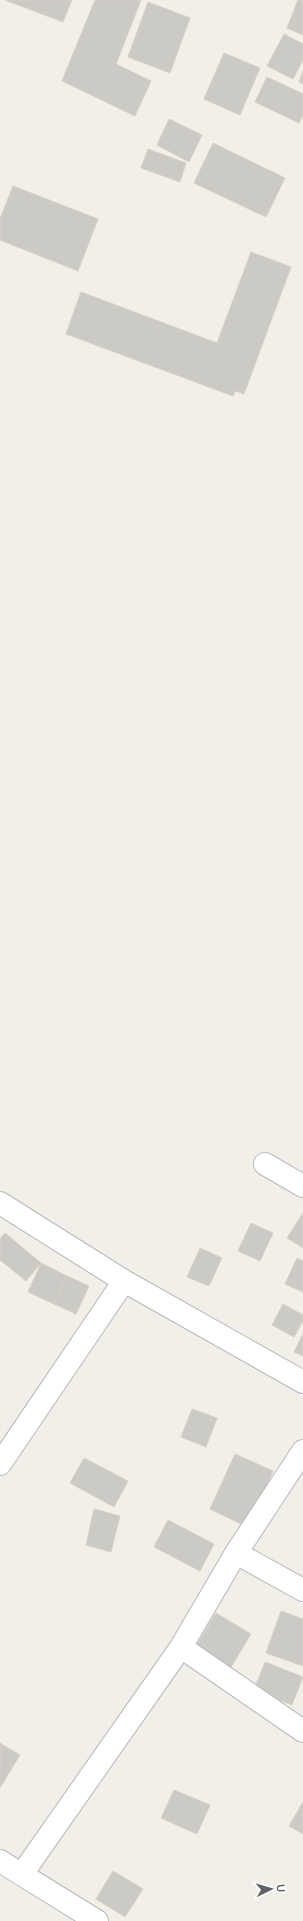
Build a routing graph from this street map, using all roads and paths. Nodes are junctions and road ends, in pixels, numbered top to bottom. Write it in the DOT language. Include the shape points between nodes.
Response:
graph roads {
  1 [pos="265,1164"];
  2 [pos="303,1186"];
  3 [pos="0,1203"];
  4 [pos="124,1281"];
  5 [pos="303,1382"];
  6 [pos="303,1451"];
  7 [pos="0,1464"];
  8 [pos="236,1553"];
  9 [pos="303,1590"];
  10 [pos="181,1647"];
  11 [pos="303,1731"];
  12 [pos="0,1861"];
  13 [pos="22,1874"];
  14 [pos="97,1921"];
  1 -- 2 [label="street"];
  3 -- 4 [label="street"];
  4 -- 5 [label="street"];
  4 -- 7 [label="street"];
  6 -- 8 [label="street"];
  8 -- 9 [label="street"];
  8 -- 10 [label="street"];
  10 -- 11 [label="street"];
  10 -- 13 [label="street"];
  12 -- 13 [label="street"];
  13 -- 14 [label="street"];
}
